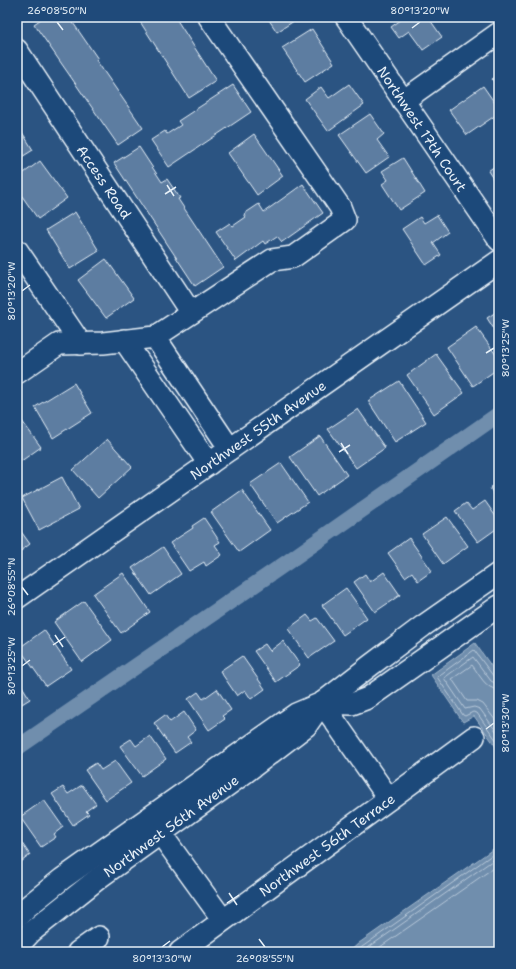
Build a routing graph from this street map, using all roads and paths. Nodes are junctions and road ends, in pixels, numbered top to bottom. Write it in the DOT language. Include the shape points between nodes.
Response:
graph roads {
  1 [pos="209,17"];
  2 [pos="346,17"];
  3 [pos="499,34"];
  4 [pos="17,50"];
  5 [pos="403,101"];
  6 [pos="499,240"];
  7 [pos="17,250"];
  8 [pos="499,262"];
  9 [pos="191,313"];
  10 [pos="155,337"];
  11 [pos="124,340"];
  12 [pos="81,344"];
  13 [pos="17,373"];
  14 [pos="230,449"];
  15 [pos="208,464"];
  16 [pos="499,573"];
  17 [pos="17,598"];
  18 [pos="499,606"];
  19 [pos="322,703"];
  20 [pos="474,737"];
  21 [pos="389,799"];
  22 [pos="155,825"];
  23 [pos="17,918"];
  24 [pos="223,920"];
  25 [pos="99,937"];
  26 [pos="17,947"];
  27 [pos="78,952"];
  28 [pos="180,952"];
  1 -- 9 [label="street" via="340,207 345,220 293,257 272,260"];
  2 -- 5 [label="street, Northwest 17th Court"];
  3 -- 5 [label="street"];
  4 -- 9 [label="street, Access Road"];
  5 -- 6 [label="street, Northwest 17th Court"];
  7 -- 12 [label="street"];
  8 -- 14 [label="street, Northwest 55th Avenue"];
  9 -- 10 [label="street"];
  10 -- 11 [label="street"];
  10 -- 14 [label="street"];
  11 -- 12 [label="street"];
  11 -- 15 [label="street"];
  12 -- 13 [label="street" via="59,344"];
  14 -- 15 [label="street, Northwest 55th Avenue"];
  15 -- 17 [label="street, Northwest 55th Avenue"];
  16 -- 19 [label="street, Northwest 56th Avenue" via="412,634"];
  18 -- 19 [label="street" via="368,698 352,704"];
  19 -- 21 [label="street"];
  19 -- 22 [label="street, Northwest 56th Avenue" via="306,726 246,772"];
  20 -- 21 [label="street, Northwest 56th Terrace"];
  21 -- 24 [label="street, Northwest 56th Terrace"];
  22 -- 23 [label="street, Northwest 56th Avenue" via="62,880"];
  22 -- 24 [label="street"];
  22 -- 26 [label="street, Northwest 56th Avenue" via="94,882 31,932"];
  24 -- 28 [label="street, Northwest 56th Terrace"];
  25 -- 27 [label="street"];
}
